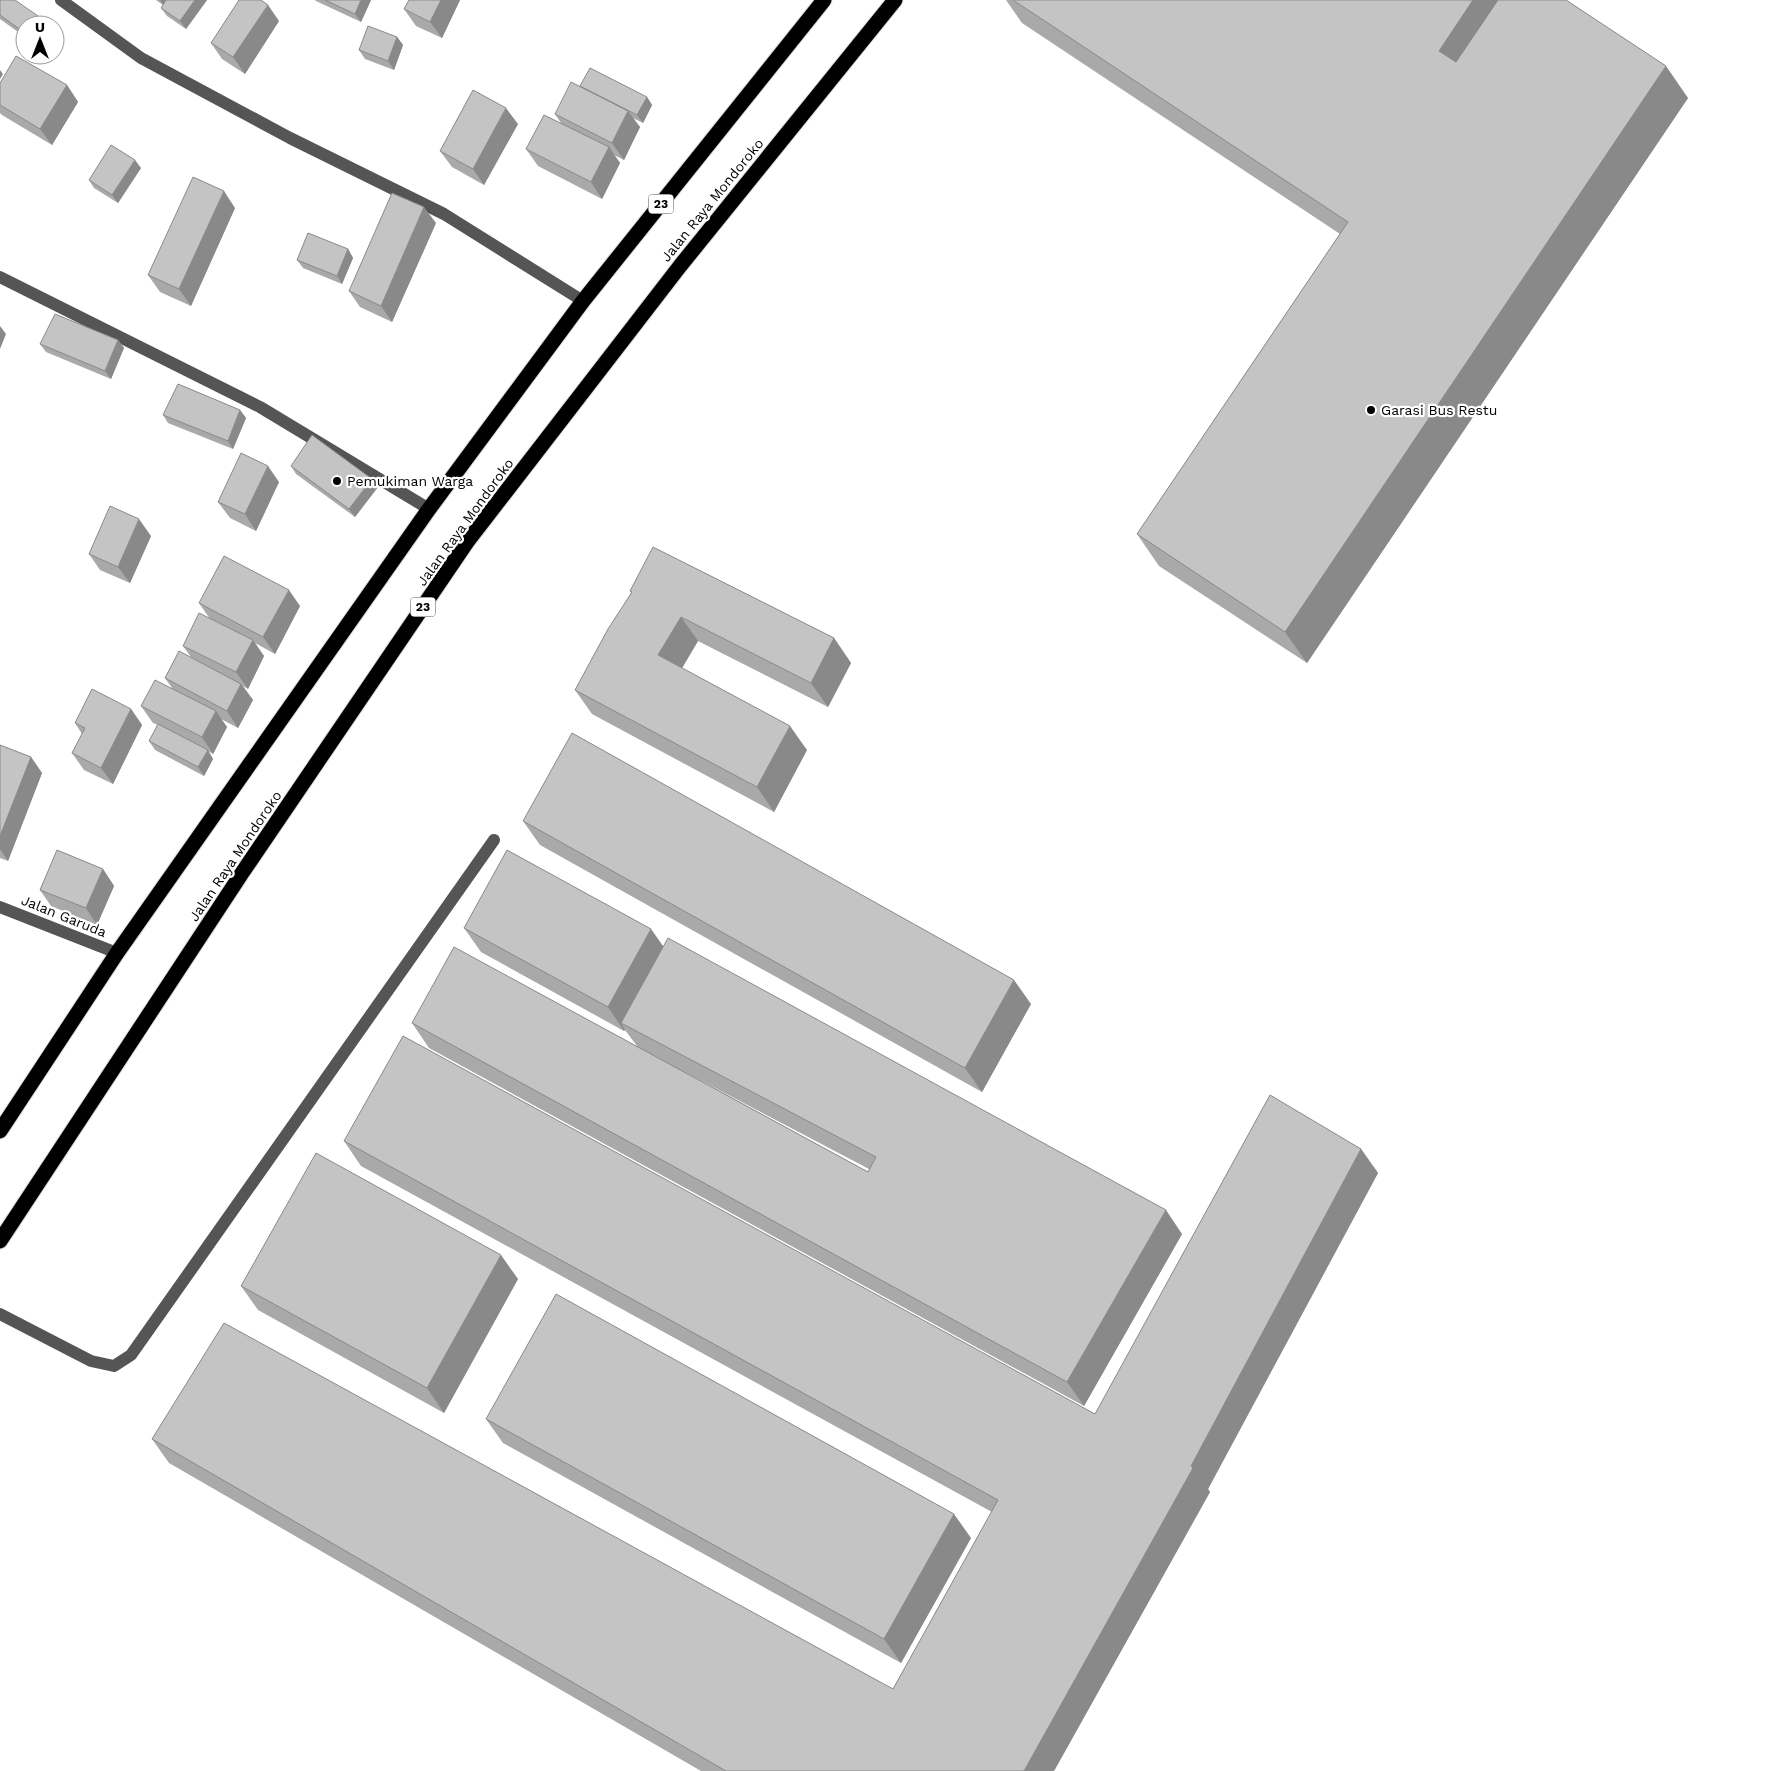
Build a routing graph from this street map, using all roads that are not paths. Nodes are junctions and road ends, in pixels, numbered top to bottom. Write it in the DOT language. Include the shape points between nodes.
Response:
graph roads {
  1 [pos="61,0"];
  2 [pos="824,0"];
  3 [pos="895,0"];
  4 [pos="0,277"];
  5 [pos="583,301"];
  6 [pos="429,509"];
  7 [pos="494,840"];
  8 [pos="0,907"];
  9 [pos="118,953"];
  10 [pos="0,1131"];
  11 [pos="0,1242"];
  12 [pos="0,1314"];
  1 -- 5 [label="street" via="140,58 290,138 444,214"];
  2 -- 5 [label="highway, 23"];
  3 -- 11 [label="highway, Jalan Raya Mondoroko / 23" via="680,266 467,542 242,873"];
  4 -- 6 [label="street" via="260,407"];
  5 -- 6 [label="highway, 23"];
  6 -- 9 [label="highway, 23"];
  7 -- 12 [label="street" via="131,1355 114,1366 91,1362"];
  8 -- 9 [label="street, Jalan Garuda"];
  9 -- 10 [label="highway, 23"];
}
